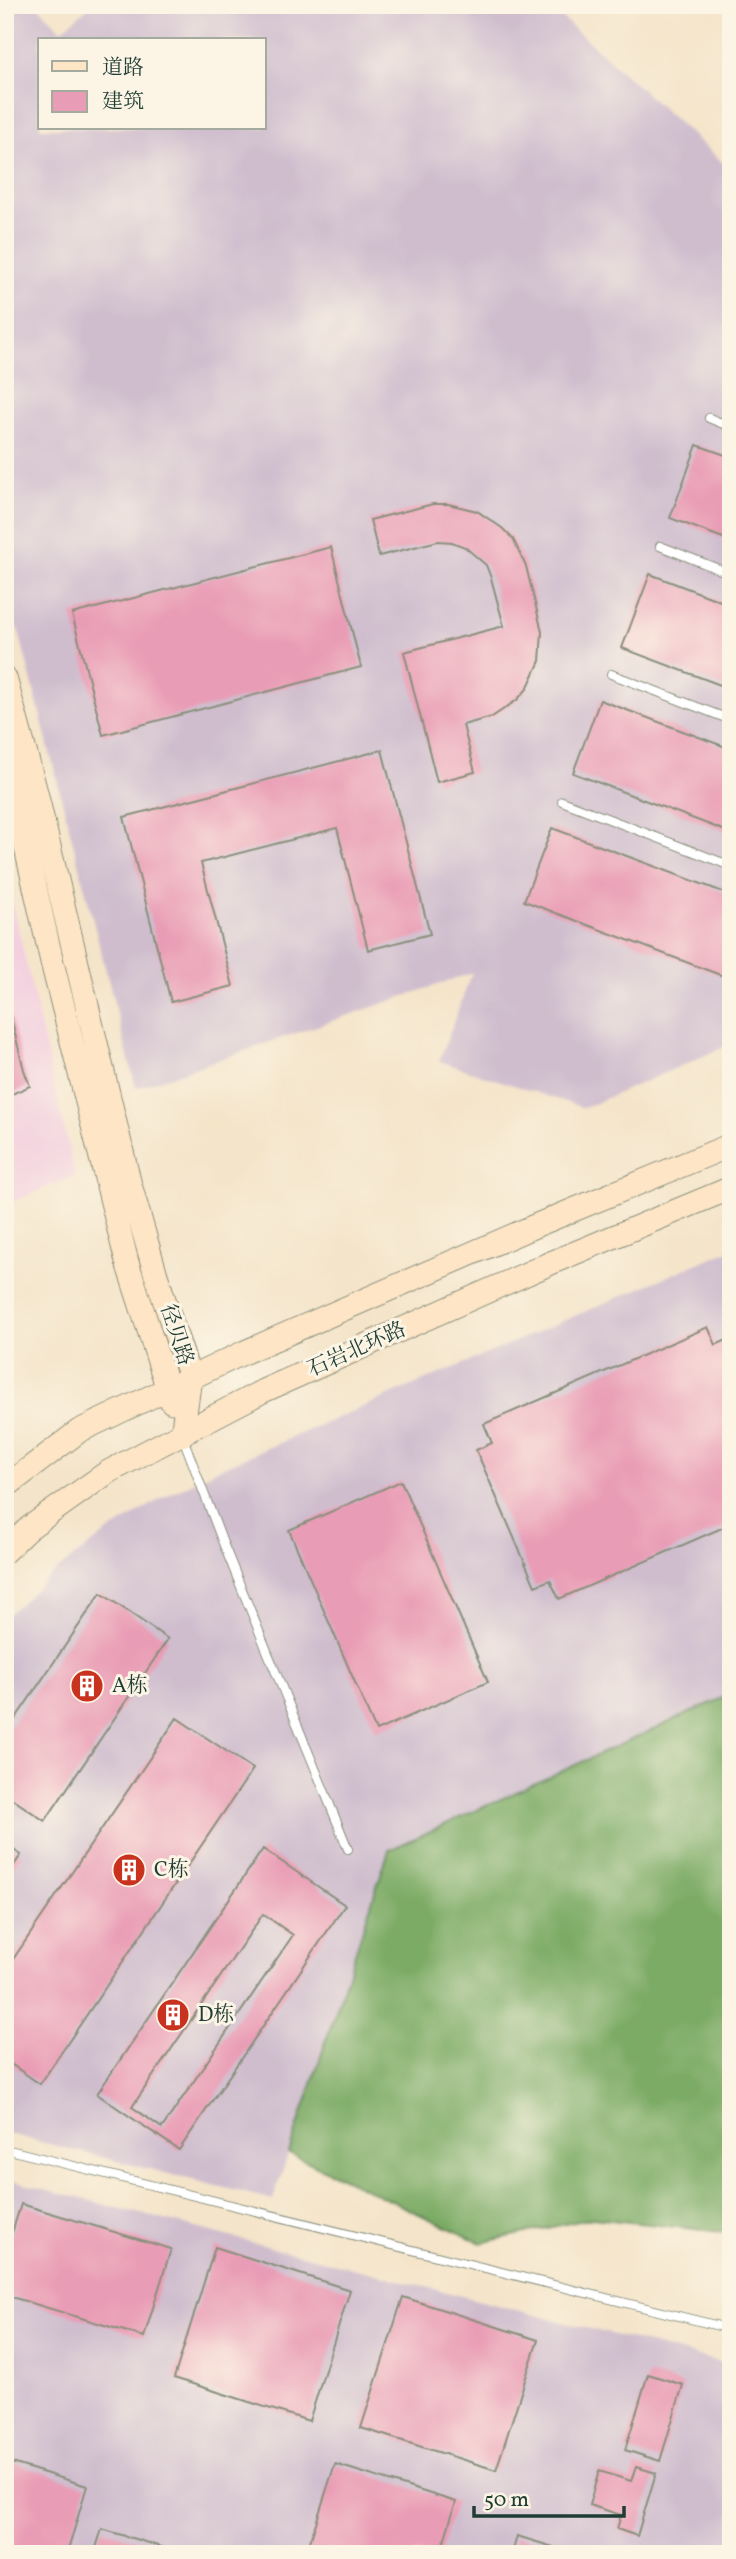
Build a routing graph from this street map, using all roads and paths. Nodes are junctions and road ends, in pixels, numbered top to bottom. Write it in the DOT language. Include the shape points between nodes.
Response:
graph roads {
  1 [pos="709,418"];
  2 [pos="731,427"];
  3 [pos="660,546"];
  4 [pos="731,574"];
  5 [pos="611,674"];
  6 [pos="5,678"];
  7 [pos="731,720"];
  8 [pos="5,756"];
  9 [pos="562,800"];
  10 [pos="731,866"];
  11 [pos="731,1145"];
  12 [pos="731,1188"];
  13 [pos="190,1378"];
  14 [pos="168,1389"];
  15 [pos="182,1435"];
  16 [pos="5,1487"];
  17 [pos="5,1551"];
  18 [pos="348,1849"];
  19 [pos="5,2149"];
  20 [pos="731,2329"];
  1 -- 2 [label="lane"];
  3 -- 4 [label="lane"];
  5 -- 7 [label="lane"];
  6 -- 13 [label="main road, 径贝路" via="130,1181"];
  8 -- 14 [label="main road, 径贝路" via="127,1262"];
  9 -- 10 [label="lane"];
  11 -- 13 [label="main road, 石岩北环路" via="393,1286"];
  12 -- 15 [label="main road, 石岩北环路" via="263,1391"];
  13 -- 14 [label="main road, 石岩北环路"];
  13 -- 15 [label="main road, 径贝路"];
  14 -- 15 [label="main road, 径贝路"];
  14 -- 16 [label="main road, 石岩北环路" via="79,1431"];
  15 -- 17 [label="main road, 石岩北环路" via="108,1472 29,1528"];
  15 -- 18 [label="lane"];
  19 -- 20 [label="lane"];
}
